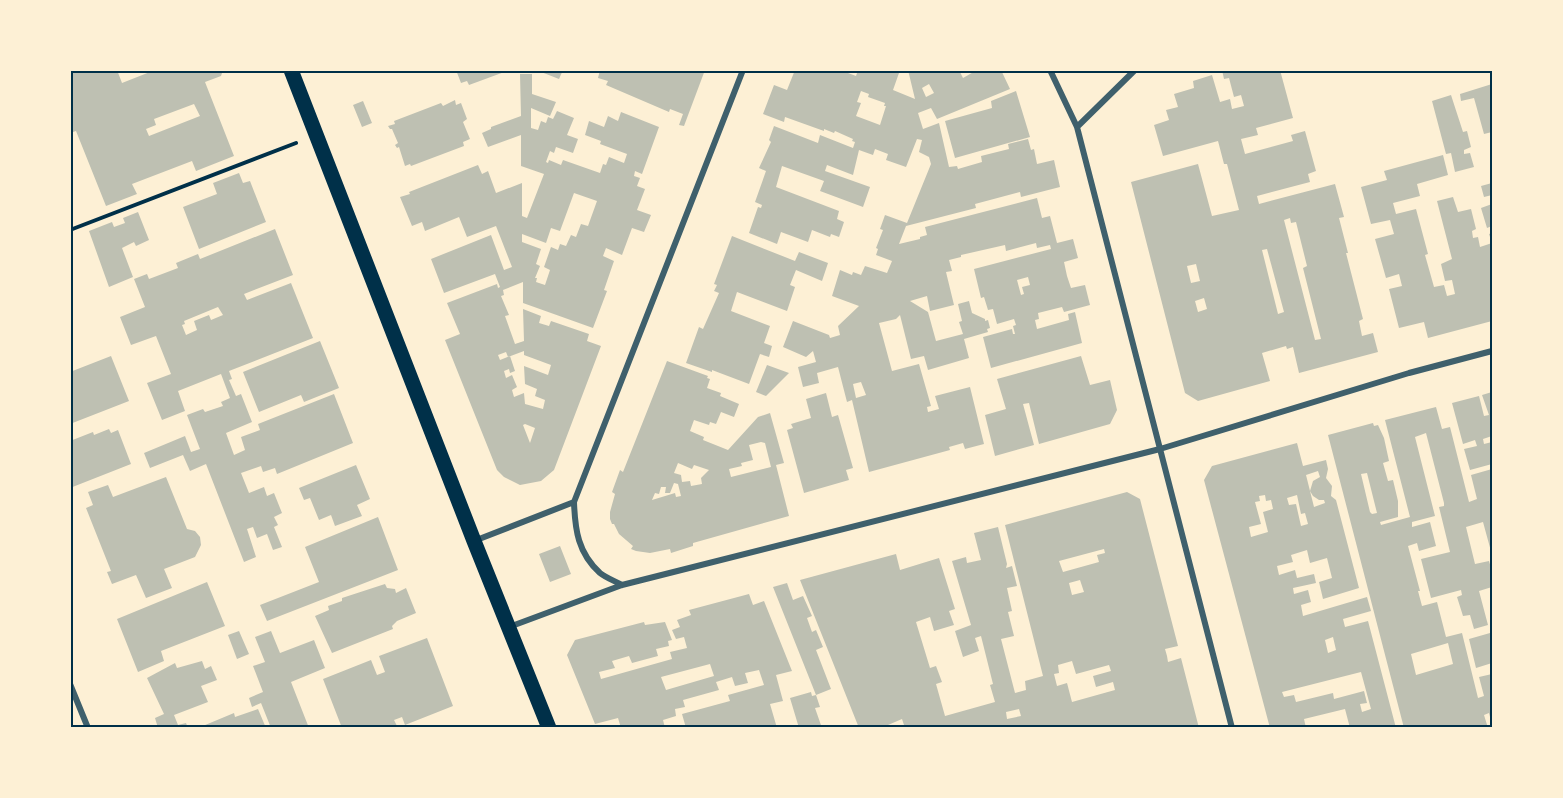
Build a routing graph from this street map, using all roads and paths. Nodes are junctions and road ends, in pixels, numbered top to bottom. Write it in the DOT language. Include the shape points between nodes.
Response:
graph roads {
  1 [pos="291,70"];
  2 [pos="743,70"];
  3 [pos="1050,70"];
  4 [pos="1135,70"];
  5 [pos="1077,127"];
  6 [pos="316,135"];
  7 [pos="70,230"];
  8 [pos="1492,351"];
  9 [pos="1160,449"];
  10 [pos="574,502"];
  11 [pos="474,541"];
  12 [pos="622,585"];
  13 [pos="509,627"];
  14 [pos="70,684"];
  15 [pos="88,728"];
  16 [pos="549,728"];
  17 [pos="1232,728"];
  1 -- 6 [label="main road"];
  2 -- 10 [label="street"];
  3 -- 5 [label="street"];
  4 -- 5 [label="street"];
  5 -- 9 [label="street"];
  6 -- 7 [label="path"];
  6 -- 11 [label="main road"];
  8 -- 9 [label="street"];
  9 -- 12 [label="street"];
  9 -- 17 [label="street"];
  10 -- 11 [label="street"];
  10 -- 12 [label="street" via="575,531 583,550 601,574"];
  11 -- 13 [label="main road"];
  12 -- 13 [label="street"];
  13 -- 16 [label="main road"];
  14 -- 15 [label="street"];
}
